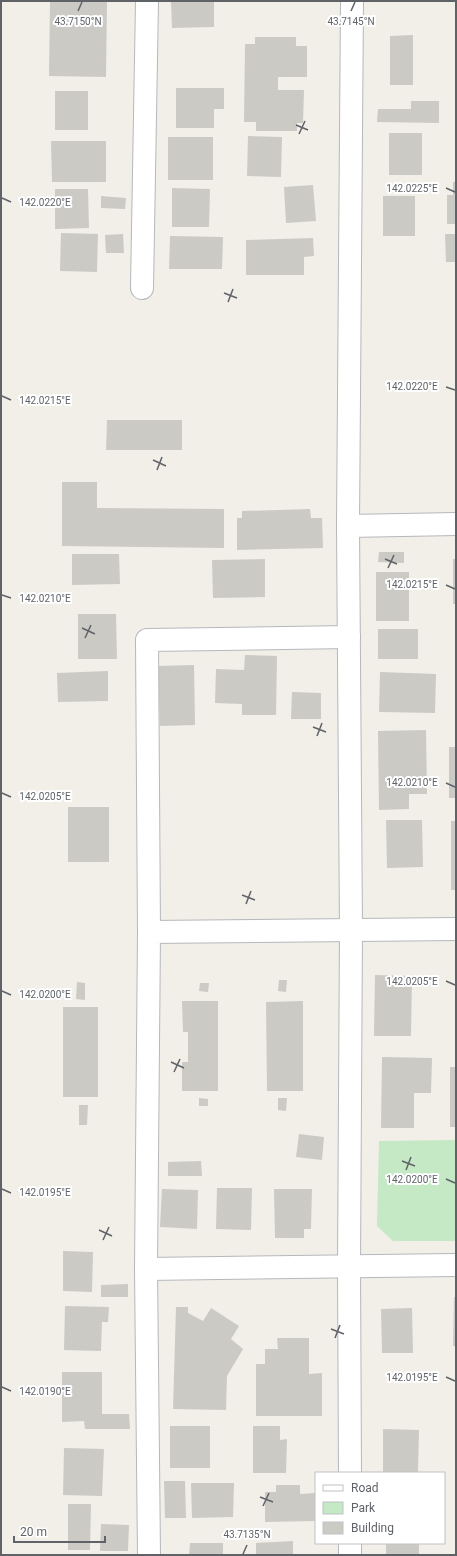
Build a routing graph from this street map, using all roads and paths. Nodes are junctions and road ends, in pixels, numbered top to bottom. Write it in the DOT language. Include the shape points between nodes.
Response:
graph roads {
  1 [pos="147,1"];
  2 [pos="352,1"];
  3 [pos="142,288"];
  4 [pos="456,524"];
  5 [pos="348,526"];
  6 [pos="349,637"];
  7 [pos="351,929"];
  8 [pos="456,929"];
  9 [pos="148,932"];
  10 [pos="456,1265"];
  11 [pos="349,1267"];
  12 [pos="146,1269"];
  13 [pos="350,1472"];
  14 [pos="350,1544"];
  15 [pos="149,1555"];
  16 [pos="350,1555"];
  1 -- 3 [label="street"];
  2 -- 5 [label="street"];
  4 -- 5 [label="street"];
  5 -- 6 [label="street"];
  6 -- 7 [label="street"];
  6 -- 9 [label="street" via="147,640"];
  7 -- 8 [label="street"];
  7 -- 9 [label="street"];
  7 -- 11 [label="street"];
  9 -- 12 [label="street"];
  10 -- 11 [label="street"];
  11 -- 12 [label="street"];
  11 -- 13 [label="street"];
  12 -- 15 [label="street"];
  14 -- 16 [label="street"];
}
